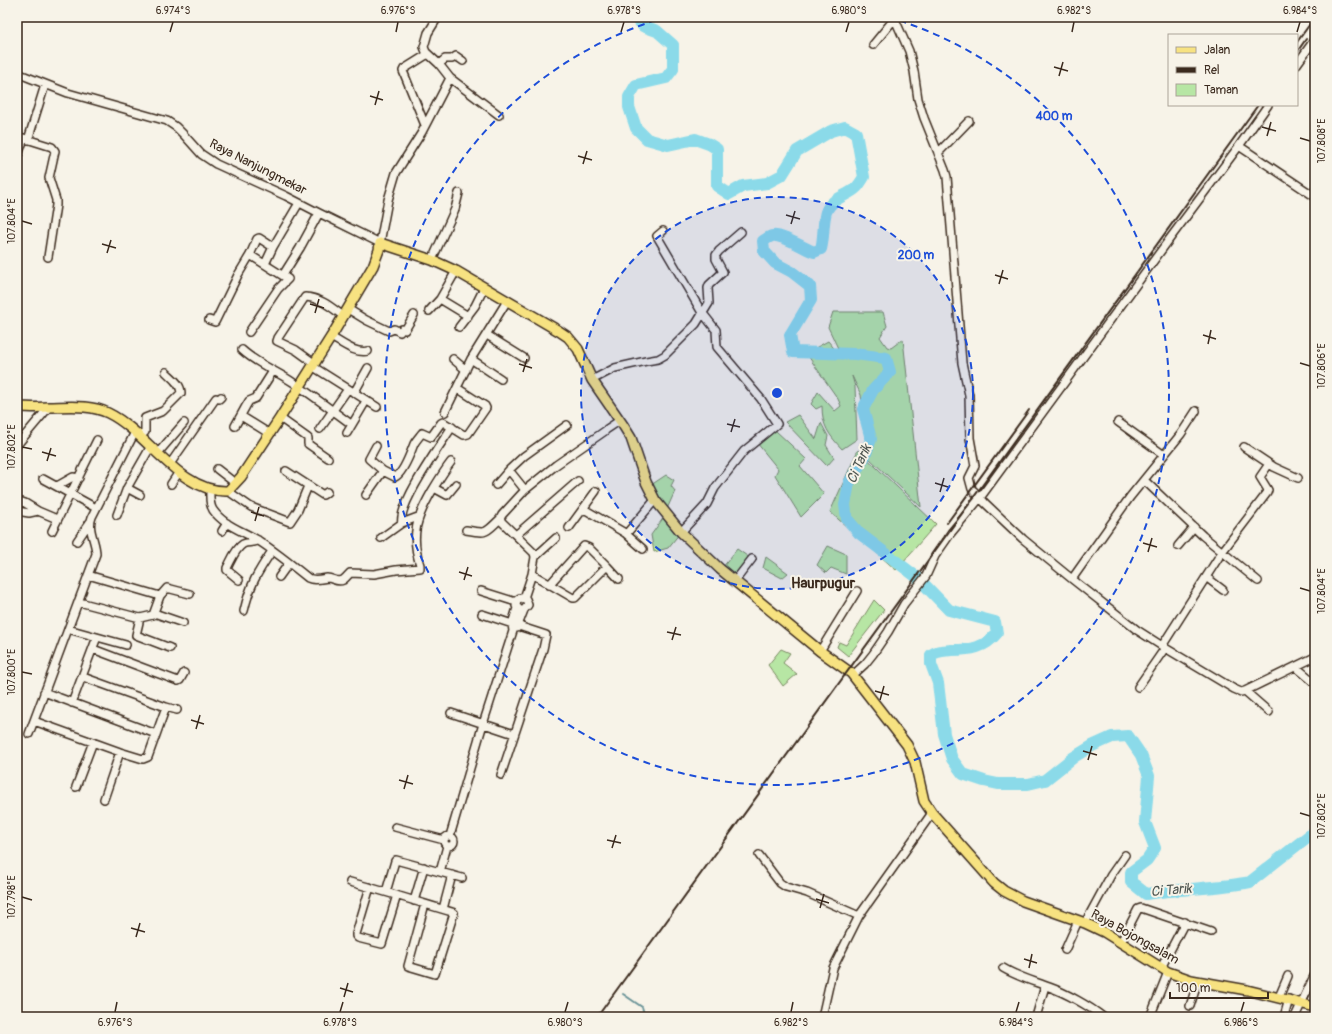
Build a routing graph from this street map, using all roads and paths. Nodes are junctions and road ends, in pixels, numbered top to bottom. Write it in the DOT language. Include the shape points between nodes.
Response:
graph roads {
  1 [pos="438,17"];
  2 [pos="894,17"];
  3 [pos="1315,39"];
  4 [pos="873,45"];
  5 [pos="428,54"];
  6 [pos="463,61"];
  7 [pos="1298,63"];
  8 [pos="439,64"];
  9 [pos="17,74"];
  10 [pos="450,78"];
  11 [pos="45,85"];
  12 [pos="1267,106"];
  13 [pos="499,115"];
  14 [pos="969,120"];
  15 [pos="425,125"];
  16 [pos="17,136"];
  17 [pos="26,139"];
  18 [pos="1239,146"];
  19 [pos="938,153"];
  20 [pos="17,160"];
  21 [pos="459,192"];
  22 [pos="1314,196"];
  23 [pos="299,202"];
  24 [pos="319,213"];
  25 [pos="663,231"];
  26 [pos="741,232"];
  27 [pos="380,240"];
  28 [pos="273,247"];
  29 [pos="250,255"];
  30 [pos="48,257"];
  31 [pos="432,260"];
  32 [pos="265,264"];
  33 [pos="456,270"];
  34 [pos="283,275"];
  35 [pos="484,288"];
  36 [pos="440,299"];
  37 [pos="507,301"];
  38 [pos="429,311"];
  39 [pos="345,312"];
  40 [pos="703,313"];
  41 [pos="414,315"];
  42 [pos="468,316"];
  43 [pos="209,320"];
  44 [pos="459,327"];
  45 [pos="249,332"];
  46 [pos="487,335"];
  47 [pos="331,336"];
  48 [pos="242,350"];
  49 [pos="368,351"];
  50 [pos="524,358"];
  51 [pos="453,359"];
  52 [pos="471,359"];
  53 [pos="313,365"];
  54 [pos="368,368"];
  55 [pos="466,370"];
  56 [pos="273,371"];
  57 [pos="166,372"];
  58 [pos="501,379"];
  59 [pos="592,380"];
  60 [pos="300,387"];
  61 [pos="457,388"];
  62 [pos="351,391"];
  63 [pos="221,397"];
  64 [pos="366,401"];
  65 [pos="17,407"];
  66 [pos="377,407"];
  67 [pos="49,408"];
  68 [pos="334,411"];
  69 [pos="1196,411"];
  70 [pos="445,412"];
  71 [pos="241,416"];
  72 [pos="280,418"];
  73 [pos="619,421"];
  74 [pos="1118,422"];
  75 [pos="184,423"];
  76 [pos="351,424"];
  77 [pos="567,425"];
  78 [pos="235,426"];
  79 [pos="452,427"];
  80 [pos="320,429"];
  81 [pos="437,429"];
  82 [pos="347,433"];
  83 [pos="138,434"];
  84 [pos="270,434"];
  85 [pos="446,436"];
  86 [pos="97,440"];
  87 [pos="17,445"];
  88 [pos="151,446"];
  89 [pos="376,446"];
  90 [pos="1244,447"];
  91 [pos="158,453"];
  92 [pos="1164,455"];
  93 [pos="328,458"];
  94 [pos="451,462"];
  95 [pos="170,464"];
  96 [pos="1269,464"];
  97 [pos="217,469"];
  98 [pos="509,470"];
  99 [pos="286,471"];
  100 [pos="383,471"];
  101 [pos="179,472"];
  102 [pos="79,478"];
  103 [pos="1298,478"];
  104 [pos="43,479"];
  105 [pos="1144,480"];
  106 [pos="578,481"];
  107 [pos="235,483"];
  108 [pos="171,484"];
  109 [pos="456,484"];
  110 [pos="57,486"];
  111 [pos="308,486"];
  112 [pos="496,486"];
  113 [pos="127,488"];
  114 [pos="434,488"];
  115 [pos="210,490"];
  116 [pos="525,490"];
  117 [pos="228,491"];
  118 [pos="596,491"];
  119 [pos="327,492"];
  120 [pos="70,495"];
  121 [pos="140,495"];
  122 [pos="366,495"];
  123 [pos="980,498"];
  124 [pos="655,500"];
  125 [pos="17,504"];
  126 [pos="96,508"];
  127 [pos="584,509"];
  128 [pos="17,511"];
  129 [pos="38,511"];
  130 [pos="117,515"];
  131 [pos="418,517"];
  132 [pos="500,518"];
  133 [pos="57,519"];
  134 [pos="90,522"];
  135 [pos="227,523"];
  136 [pos="402,523"];
  137 [pos="1194,527"];
  138 [pos="569,528"];
  139 [pos="466,530"];
  140 [pos="52,531"];
  141 [pos="222,531"];
  142 [pos="681,532"];
  143 [pos="625,533"];
  144 [pos="516,535"];
  145 [pos="381,538"];
  146 [pos="556,538"];
  147 [pos="258,540"];
  148 [pos="77,541"];
  149 [pos="1178,546"];
  150 [pos="643,549"];
  151 [pos="272,551"];
  152 [pos="1222,552"];
  153 [pos="535,557"];
  154 [pos="752,559"];
  155 [pos="289,563"];
  156 [pos="607,566"];
  157 [pos="532,574"];
  158 [pos="88,575"];
  159 [pos="280,577"];
  160 [pos="1206,577"];
  161 [pos="619,579"];
  162 [pos="1072,579"];
  163 [pos="239,580"];
  164 [pos="735,581"];
  165 [pos="1258,581"];
  166 [pos="549,585"];
  167 [pos="1223,590"];
  168 [pos="481,591"];
  169 [pos="857,591"];
  170 [pos="190,594"];
  171 [pos="160,596"];
  172 [pos="524,598"];
  173 [pos="79,602"];
  174 [pos="519,607"];
  175 [pos="244,611"];
  176 [pos="154,613"];
  177 [pos="482,614"];
  178 [pos="140,618"];
  179 [pos="183,623"];
  180 [pos="515,627"];
  181 [pos="68,629"];
  182 [pos="97,637"];
  183 [pos="126,645"];
  184 [pos="1163,647"];
  185 [pos="170,648"];
  186 [pos="93,649"];
  187 [pos="820,651"];
  188 [pos="1315,657"];
  189 [pos="1296,667"];
  190 [pos="184,673"];
  191 [pos="853,676"];
  192 [pos="83,677"];
  193 [pos="1315,682"];
  194 [pos="1138,687"];
  195 [pos="1245,691"];
  196 [pos="44,692"];
  197 [pos="72,703"];
  198 [pos="166,707"];
  199 [pos="177,710"];
  200 [pos="1269,712"];
  201 [pos="451,713"];
  202 [pos="34,721"];
  203 [pos="483,724"];
  204 [pos="29,734"];
  205 [pos="156,734"];
  206 [pos="514,734"];
  207 [pos="93,742"];
  208 [pos="120,752"];
  209 [pos="501,775"];
  210 [pos="76,787"];
  211 [pos="104,799"];
  212 [pos="932,813"];
  213 [pos="395,827"];
  214 [pos="447,841"];
  215 [pos="759,855"];
  216 [pos="1125,855"];
  217 [pos="424,867"];
  218 [pos="440,872"];
  219 [pos="452,876"];
  220 [pos="462,878"];
  221 [pos="350,882"];
  222 [pos="370,887"];
  223 [pos="386,892"];
  224 [pos="397,895"];
  225 [pos="414,901"];
  226 [pos="425,904"];
  227 [pos="443,909"];
  228 [pos="859,916"];
  229 [pos="1082,922"];
  230 [pos="1185,922"];
  231 [pos="1211,932"];
  232 [pos="1121,942"];
  233 [pos="1065,950"];
  234 [pos="1003,968"];
  235 [pos="1165,970"];
  236 [pos="1315,974"];
  237 [pos="1288,976"];
  238 [pos="1198,981"];
  239 [pos="1045,986"];
  240 [pos="1279,997"];
  241 [pos="1289,999"];
  242 [pos="1301,1002"];
  243 [pos="1190,1006"];
  244 [pos="1315,1006"];
  245 [pos="822,1017"];
  246 [pos="1036,1017"];
  247 [pos="1103,1017"];
  248 [pos="1150,1017"];
  249 [pos="1284,1017"];
  250 [pos="1294,1017"];
  1 -- 5 [label="street" via="428,33 424,47"];
  2 -- 4 [label="street"];
  2 -- 19 [label="street" via="909,51 918,99"];
  3 -- 7 [label="street"];
  5 -- 8 [label="street"];
  5 -- 15 [label="street" via="403,72"];
  6 -- 8 [label="street" via="456,56"];
  8 -- 10 [label="street"];
  9 -- 11 [label="street, Raya Nanjungmekar"];
  10 -- 13 [label="street"];
  10 -- 15 [label="street"];
  11 -- 17 [label="street"];
  11 -- 23 [label="street, Raya Nanjungmekar" via="167,121 176,127 200,154 216,164"];
  12 -- 18 [label="street"];
  14 -- 19 [label="street"];
  15 -- 27 [label="street" via="396,173"];
  16 -- 17 [label="street"];
  17 -- 20 [label="street"];
  17 -- 30 [label="street" via="52,147 55,151 49,178 56,205"];
  18 -- 22 [label="street"];
  18 -- 123 [label="street"];
  19 -- 123 [label="street" via="946,176 962,363 969,395 970,438 976,466 969,482"];
  21 -- 31 [label="street" via="455,209"];
  23 -- 24 [label="street, Raya Nanjungmekar"];
  23 -- 28 [label="street"];
  24 -- 27 [label="street, Raya Nanjungmekar"];
  24 -- 34 [label="street"];
  25 -- 40 [label="street" via="657,236"];
  26 -- 40 [label="street" via="716,255 723,272 709,284 709,303"];
  27 -- 31 [label="main road, Raya Nanjungmekar"];
  27 -- 39 [label="main road" via="373,266"];
  28 -- 29 [label="street" via="259,238"];
  28 -- 32 [label="street"];
  29 -- 32 [label="street"];
  29 -- 43 [label="street" via="215,322"];
  31 -- 33 [label="main road, Raya Nanjungmekar"];
  32 -- 34 [label="street"];
  33 -- 35 [label="main road, Raya Nanjungmekar"];
  33 -- 36 [label="street"];
  34 -- 45 [label="street" via="288,280 278,289"];
  35 -- 37 [label="main road, Raya Nanjungmekar"];
  35 -- 42 [label="street"];
  36 -- 38 [label="street"];
  36 -- 42 [label="street"];
  37 -- 46 [label="street"];
  37 -- 59 [label="main road, Raya Nanjungmekar" via="568,337 578,349"];
  39 -- 41 [label="street" via="389,331 394,329 400,332 405,330"];
  39 -- 47 [label="main road"];
  39 -- 53 [label="street" via="322,301 305,297 278,338 277,341 296,350"];
  40 -- 59 [label="street" via="687,334 661,358 615,368"];
  40 -- 142 [label="street" via="716,330 718,347 761,399 777,424 744,450 715,488 707,504"];
  42 -- 44 [label="street"];
  46 -- 50 [label="street"];
  46 -- 52 [label="street"];
  47 -- 49 [label="street" via="354,350"];
  47 -- 53 [label="main road"];
  48 -- 56 [label="street"];
  51 -- 55 [label="street"];
  52 -- 55 [label="street"];
  52 -- 58 [label="street"];
  53 -- 60 [label="main road"];
  53 -- 62 [label="street"];
  54 -- 62 [label="street"];
  55 -- 61 [label="street"];
  56 -- 60 [label="street"];
  56 -- 71 [label="street" via="256,398 249,401"];
  57 -- 83 [label="street" via="179,385 181,393 163,411 145,418 145,432"];
  59 -- 73 [label="main road, Raya Nanjungmekar"];
  60 -- 68 [label="street"];
  60 -- 72 [label="main road"];
  61 -- 70 [label="street"];
  61 -- 79 [label="street" via="486,408 466,435"];
  62 -- 64 [label="street"];
  62 -- 68 [label="street"];
  63 -- 95 [label="street" via="216,398"];
  64 -- 66 [label="street"];
  64 -- 76 [label="street"];
  65 -- 67 [label="main road"];
  67 -- 83 [label="main road" via="75,406 99,409 117,418"];
  67 -- 87 [label="street"];
  68 -- 76 [label="street"];
  68 -- 80 [label="street"];
  69 -- 92 [label="street"];
  71 -- 78 [label="street"];
  71 -- 84 [label="street"];
  72 -- 84 [label="main road"];
  72 -- 93 [label="street" via="308,438 308,444"];
  73 -- 116 [label="street"];
  73 -- 124 [label="main road, Raya Nanjungmekar" via="631,438"];
  74 -- 92 [label="street"];
  75 -- 91 [label="street"];
  76 -- 82 [label="street"];
  77 -- 98 [label="street"];
  79 -- 81 [label="street" via="443,422"];
  79 -- 85 [label="street"];
  81 -- 85 [label="street"];
  81 -- 100 [label="street" via="431,437 422,433 414,443 413,450 397,477"];
  83 -- 88 [label="main road"];
  83 -- 126 [label="street"];
  84 -- 107 [label="main road"];
  85 -- 136 [label="street" via="424,469 408,500 402,514"];
  86 -- 102 [label="street"];
  88 -- 91 [label="main road"];
  88 -- 113 [label="street"];
  89 -- 100 [label="street" via="369,459"];
  90 -- 96 [label="street"];
  91 -- 95 [label="main road"];
  92 -- 105 [label="street"];
  94 -- 114 [label="street"];
  95 -- 101 [label="main road"];
  96 -- 103 [label="street"];
  96 -- 152 [label="street" via="1260,477 1268,490 1267,493"];
  97 -- 107 [label="street"];
  98 -- 112 [label="street"];
  98 -- 116 [label="street"];
  99 -- 111 [label="street"];
  100 -- 122 [label="street"];
  101 -- 108 [label="street"];
  101 -- 115 [label="main road"];
  102 -- 110 [label="street" via="73,477"];
  102 -- 120 [label="street"];
  104 -- 110 [label="street"];
  105 -- 137 [label="street"];
  105 -- 162 [label="street"];
  106 -- 144 [label="street"];
  107 -- 117 [label="main road"];
  109 -- 114 [label="street" via="447,495"];
  110 -- 120 [label="street"];
  111 -- 117 [label="street" via="290,522 251,507"];
  111 -- 119 [label="street" via="323,495"];
  113 -- 121 [label="street"];
  113 -- 130 [label="street"];
  114 -- 131 [label="street"];
  115 -- 117 [label="main road"];
  115 -- 135 [label="street" via="212,510"];
  116 -- 132 [label="street"];
  118 -- 127 [label="street"];
  120 -- 126 [label="street"];
  120 -- 133 [label="street"];
  123 -- 162 [label="street" via="1023,539"];
  123 -- 191 [label="street" via="935,556 926,576 904,604 873,654"];
  124 -- 142 [label="main road, Raya Nanjungmekar"];
  124 -- 143 [label="street"];
  125 -- 129 [label="street" via="25,503"];
  126 -- 134 [label="street"];
  127 -- 138 [label="street"];
  127 -- 143 [label="street"];
  128 -- 129 [label="street"];
  129 -- 133 [label="street"];
  131 -- 136 [label="street"];
  131 -- 155 [label="street" via="415,543 420,566 417,569 374,574 350,573 344,579 336,581 329,578 312,580"];
  132 -- 139 [label="street" via="486,532"];
  132 -- 144 [label="street"];
  133 -- 140 [label="street"];
  134 -- 148 [label="street"];
  134 -- 158 [label="street" via="96,552"];
  135 -- 141 [label="street"];
  135 -- 147 [label="street"];
  136 -- 145 [label="street"];
  137 -- 149 [label="street"];
  137 -- 152 [label="street"];
  142 -- 164 [label="main road, Raya Nanjungmekar"];
  143 -- 150 [label="street"];
  144 -- 153 [label="street" via="532,550"];
  146 -- 153 [label="street"];
  147 -- 151 [label="street"];
  147 -- 163 [label="street" via="243,544 227,568"];
  151 -- 155 [label="street"];
  151 -- 175 [label="street" via="255,577"];
  152 -- 160 [label="street"];
  152 -- 165 [label="street"];
  153 -- 157 [label="street"];
  154 -- 164 [label="street"];
  155 -- 159 [label="street"];
  156 -- 161 [label="street"];
  156 -- 166 [label="street" via="575,598"];
  156 -- 166 [label="street" via="584,546"];
  157 -- 166 [label="street"];
  157 -- 172 [label="street"];
  158 -- 171 [label="street"];
  158 -- 173 [label="street"];
  160 -- 167 [label="street"];
  160 -- 184 [label="street"];
  162 -- 184 [label="street"];
  164 -- 187 [label="main road, Raya Bojongsalam"];
  168 -- 174 [label="street"];
  169 -- 187 [label="street"];
  170 -- 171 [label="street" via="167,588"];
  171 -- 176 [label="street"];
  172 -- 174 [label="street" via="518,598"];
  172 -- 174 [label="street" via="528,603 527,607"];
  173 -- 178 [label="street"];
  173 -- 181 [label="street"];
  174 -- 180 [label="street"];
  176 -- 178 [label="street"];
  176 -- 179 [label="street"];
  177 -- 180 [label="street"];
  178 -- 185 [label="street" via="136,635"];
  180 -- 203 [label="street"];
  180 -- 206 [label="street" via="545,634 547,638"];
  181 -- 182 [label="street"];
  181 -- 196 [label="street"];
  182 -- 183 [label="street"];
  182 -- 186 [label="street"];
  184 -- 194 [label="street"];
  184 -- 195 [label="street" via="1234,689"];
  186 -- 190 [label="street" via="178,681"];
  186 -- 192 [label="street"];
  187 -- 191 [label="main road, Raya Bojongsalam"];
  188 -- 189 [label="street"];
  189 -- 193 [label="street"];
  189 -- 195 [label="street"];
  191 -- 212 [label="main road, Raya Bojongsalam" via="912,753 924,801"];
  192 -- 197 [label="street"];
  192 -- 198 [label="street"];
  195 -- 200 [label="street"];
  196 -- 197 [label="street"];
  196 -- 202 [label="street"];
  197 -- 205 [label="street"];
  198 -- 199 [label="street"];
  198 -- 205 [label="street"];
  201 -- 203 [label="street"];
  202 -- 204 [label="street"];
  202 -- 207 [label="street"];
  203 -- 206 [label="street"];
  203 -- 214 [label="street"];
  205 -- 208 [label="street" via="145,758 140,759"];
  206 -- 209 [label="street"];
  207 -- 208 [label="street"];
  207 -- 210 [label="street"];
  208 -- 211 [label="street"];
  212 -- 228 [label="street"];
  212 -- 229 [label="main road, Raya Bojongsalam" via="1004,891 1032,905"];
  213 -- 214 [label="street"];
  214 -- 218 [label="street"];
  215 -- 228 [label="street" via="780,883 786,887 807,893"];
  216 -- 229 [label="street"];
  217 -- 218 [label="street"];
  217 -- 223 [label="street" via="396,860"];
  217 -- 225 [label="street"];
  218 -- 219 [label="street"];
  219 -- 220 [label="street"];
  219 -- 227 [label="street"];
  221 -- 222 [label="street"];
  222 -- 223 [label="street"];
  222 -- 224 [label="street" via="356,934 358,938 382,944"];
  223 -- 224 [label="street"];
  224 -- 225 [label="street"];
  225 -- 226 [label="street"];
  226 -- 227 [label="street"];
  226 -- 227 [label="street" via="408,966 434,974 454,914"];
  228 -- 245 [label="street" via="833,968"];
  229 -- 232 [label="main road, Raya Bojongsalam"];
  229 -- 233 [label="street"];
  230 -- 231 [label="street"];
  230 -- 232 [label="street" via="1139,908"];
  230 -- 235 [label="street"];
  232 -- 235 [label="main road, Raya Bojongsalam"];
  234 -- 239 [label="street"];
  235 -- 238 [label="main road, Raya Bojongsalam"];
  235 -- 248 [label="street"];
  236 -- 242 [label="street"];
  237 -- 240 [label="street"];
  238 -- 240 [label="main road, Raya Bojongsalam"];
  238 -- 243 [label="street"];
  239 -- 246 [label="street"];
  239 -- 247 [label="street"];
  240 -- 241 [label="main road, Raya Bojongsalam"];
  241 -- 242 [label="main road, Raya Bojongsalam"];
  241 -- 249 [label="street"];
  242 -- 244 [label="main road, Raya Bojongsalam"];
  242 -- 250 [label="street"];
}
